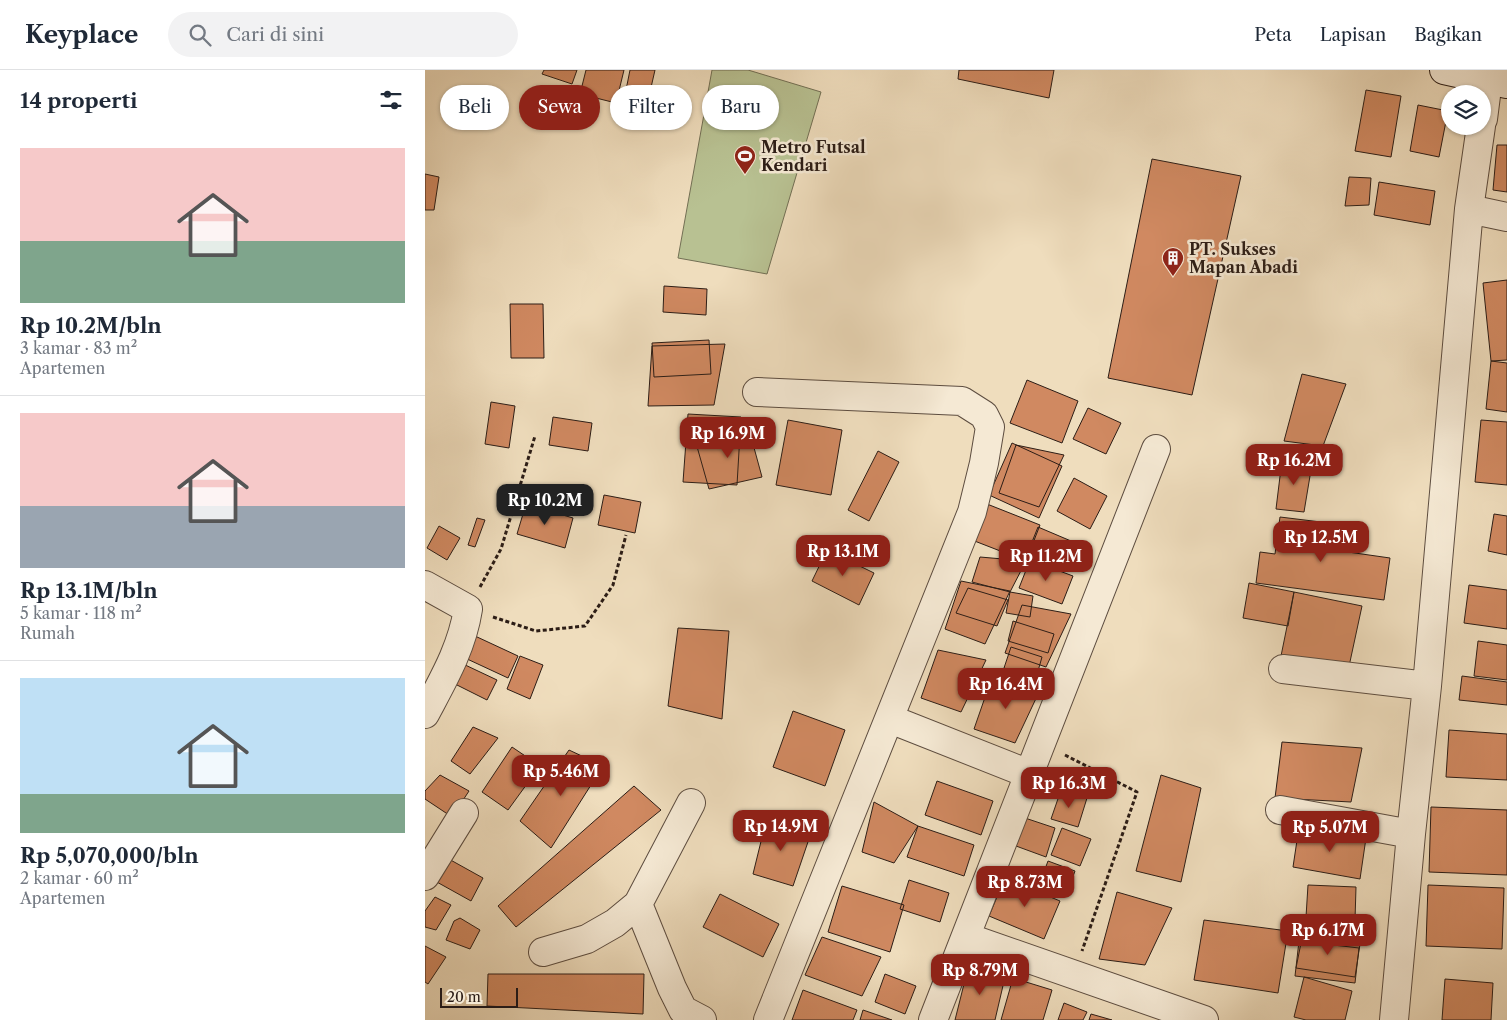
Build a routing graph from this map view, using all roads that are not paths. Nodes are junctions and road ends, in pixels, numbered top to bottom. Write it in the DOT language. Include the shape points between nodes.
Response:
graph roads {
  1 [pos="1443,70"];
  2 [pos="1498,82"];
  3 [pos="1491,99"];
  4 [pos="1480,135"];
  5 [pos="1469,209"];
  6 [pos="1507,217"];
  7 [pos="757,392"];
  8 [pos="1156,449"];
  9 [pos="425,585"];
  10 [pos="1283,668"];
  11 [pos="1427,686"];
  12 [pos="425,714"];
  13 [pos="890,719"];
  14 [pos="1029,774"];
  15 [pos="691,803"];
  16 [pos="1280,810"];
  17 [pos="465,813"];
  18 [pos="1411,834"];
  19 [pos="425,876"];
  20 [pos="638,904"];
  21 [pos="966,937"];
  22 [pos="543,952"];
  23 [pos="692,1018"];
  24 [pos="768,1020"];
  25 [pos="933,1020"];
  26 [pos="1204,1020"];
  27 [pos="1394,1020"];
  1 -- 2 [label="street"];
  2 -- 3 [label="street"];
  4 -- 5 [label="street"];
  5 -- 6 [label="street"];
  5 -- 11 [label="street"];
  7 -- 13 [label="street" via="962,401 984,415 990,427 972,512"];
  8 -- 14 [label="street"];
  9 -- 12 [label="street" via="468,609 466,625 450,668"];
  10 -- 11 [label="street"];
  11 -- 18 [label="street"];
  13 -- 14 [label="street"];
  13 -- 24 [label="street"];
  14 -- 21 [label="street"];
  15 -- 20 [label="street"];
  16 -- 18 [label="street"];
  17 -- 19 [label="street"];
  18 -- 27 [label="street"];
  20 -- 22 [label="street" via="615,923 587,939"];
  20 -- 23 [label="street" via="672,988 683,1010"];
  21 -- 25 [label="street"];
  21 -- 26 [label="street"];
}
